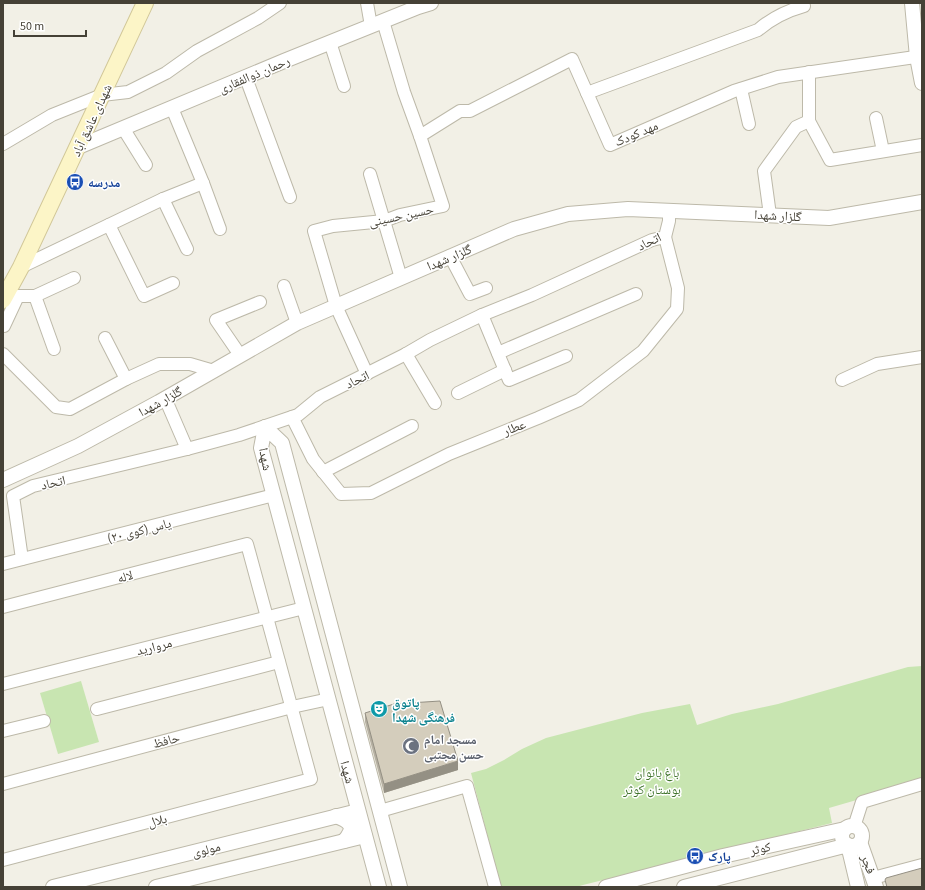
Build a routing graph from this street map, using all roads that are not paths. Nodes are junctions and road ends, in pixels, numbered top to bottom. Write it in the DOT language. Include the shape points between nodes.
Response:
graph roads {
  1 [pos="145,3"];
  2 [pos="280,3"];
  3 [pos="367,3"];
  4 [pos="431,3"];
  5 [pos="803,3"];
  6 [pos="916,7"];
  7 [pos="377,24"];
  8 [pos="330,42"];
  9 [pos="920,56"];
  10 [pos="809,72"];
  11 [pos="246,78"];
  12 [pos="922,83"];
  13 [pos="344,86"];
  14 [pos="740,89"];
  15 [pos="587,93"];
  16 [pos="102,95"];
  17 [pos="172,108"];
  18 [pos="876,118"];
  19 [pos="809,121"];
  20 [pos="749,124"];
  21 [pos="123,128"];
  22 [pos="420,136"];
  23 [pos="3,144"];
  24 [pos="922,145"];
  25 [pos="78,147"];
  26 [pos="883,151"];
  27 [pos="146,166"];
  28 [pos="370,174"];
  29 [pos="203,183"];
  30 [pos="290,197"];
  31 [pos="163,199"];
  32 [pos="922,202"];
  33 [pos="669,210"];
  34 [pos="770,215"];
  35 [pos="384,221"];
  36 [pos="109,225"];
  37 [pos="220,229"];
  38 [pos="665,236"];
  39 [pos="187,250"];
  40 [pos="450,256"];
  41 [pos="21,267"];
  42 [pos="74,278"];
  43 [pos="401,278"];
  44 [pos="173,283"];
  45 [pos="284,286"];
  46 [pos="486,288"];
  47 [pos="636,294"];
  48 [pos="35,296"];
  49 [pos="3,300"];
  50 [pos="260,302"];
  51 [pos="336,306"];
  52 [pos="482,315"];
  53 [pos="297,323"];
  54 [pos="3,326"];
  55 [pos="105,338"];
  56 [pos="54,350"];
  57 [pos="498,353"];
  58 [pos="3,354"];
  59 [pos="406,354"];
  60 [pos="240,355"];
  61 [pos="566,356"];
  62 [pos="922,357"];
  63 [pos="214,370"];
  64 [pos="367,374"];
  65 [pos="507,375"];
  66 [pos="126,379"];
  67 [pos="842,380"];
  68 [pos="458,393"];
  69 [pos="165,398"];
  70 [pos="435,403"];
  71 [pos="292,417"];
  72 [pos="412,426"];
  73 [pos="265,427"];
  74 [pos="187,449"];
  75 [pos="324,472"];
  76 [pos="20,473"];
  77 [pos="3,480"];
  78 [pos="8,492"];
  79 [pos="274,495"];
  80 [pos="22,559"];
  81 [pos="3,564"];
  82 [pos="3,607"];
  83 [pos="304,608"];
  84 [pos="267,617"];
  85 [pos="279,662"];
  86 [pos="3,684"];
  87 [pos="329,699"];
  88 [pos="292,707"];
  89 [pos="96,709"];
  90 [pos="44,721"];
  91 [pos="3,731"];
  92 [pos="3,784"];
  93 [pos="922,784"];
  94 [pos="358,811"];
  95 [pos="380,811"];
  96 [pos="336,816"];
  97 [pos="850,828"];
  98 [pos="365,836"];
  99 [pos="344,841"];
  100 [pos="854,843"];
  101 [pos="866,856"];
  102 [pos="3,860"];
  103 [pos="851,860"];
  104 [pos="922,865"];
  105 [pos="875,882"];
  106 [pos="713,883"];
  107 [pos="53,887"];
  108 [pos="156,887"];
  109 [pos="379,887"];
  110 [pos="400,887"];
  111 [pos="495,887"];
  112 [pos="606,887"];
  113 [pos="684,887"];
  114 [pos="858,887"];
  1 -- 16 [label="main road, شهدای عاشق آباد"];
  2 -- 16 [label="street" via="197,51 166,74 128,92"];
  3 -- 7 [label="street, حسین حسینی"];
  4 -- 7 [label="street, رحمان ذوالفقاری"];
  5 -- 15 [label="street" via="804,6 771,19 758,30"];
  6 -- 9 [label="street"];
  7 -- 8 [label="street, رحمان ذوالفقاری"];
  7 -- 22 [label="street, حسین حسینی"];
  8 -- 11 [label="street, رحمان ذوالفقاری"];
  8 -- 13 [label="street"];
  9 -- 10 [label="street, مهد کودک"];
  9 -- 12 [label="street"];
  10 -- 14 [label="street, مهد کودک" via="778,77"];
  10 -- 19 [label="street"];
  11 -- 17 [label="street, رحمان ذوالفقاری"];
  11 -- 30 [label="street"];
  14 -- 15 [label="street, مهد کودک" via="610,145"];
  14 -- 20 [label="street"];
  15 -- 22 [label="street, مهد کودک" via="572,59 470,110 460,111"];
  16 -- 23 [label="street" via="52,114"];
  16 -- 25 [label="main road, شهدای عاشق آباد"];
  17 -- 21 [label="street, رحمان ذوالفقاری"];
  17 -- 29 [label="street"];
  18 -- 26 [label="street"];
  19 -- 26 [label="street" via="830,160"];
  19 -- 34 [label="street" via="796,127 764,171"];
  21 -- 25 [label="street, رحمان ذوالفقاری"];
  21 -- 27 [label="street"];
  22 -- 35 [label="street, حسین حسینی" via="443,206"];
  24 -- 26 [label="street"];
  25 -- 41 [label="main road, شهدای عاشق آباد"];
  28 -- 35 [label="street"];
  29 -- 31 [label="street"];
  29 -- 37 [label="street"];
  31 -- 36 [label="street"];
  31 -- 39 [label="street"];
  32 -- 34 [label="street, گلزار شهدا" via="829,218"];
  33 -- 34 [label="street, گلزار شهدا"];
  33 -- 38 [label="street, اتحاد"];
  33 -- 40 [label="street, گلزار شهدا" via="628,209 568,214 514,229"];
  35 -- 43 [label="street"];
  35 -- 51 [label="street, حسین حسینی" via="334,226 314,231"];
  36 -- 41 [label="street"];
  36 -- 44 [label="street" via="144,296"];
  38 -- 52 [label="street, اتحاد" via="532,296"];
  38 -- 75 [label="street, عطار" via="678,288 677,309 643,351 580,400 449,454 371,493 341,494"];
  40 -- 43 [label="street, گلزار شهدا"];
  40 -- 46 [label="street" via="470,294"];
  41 -- 49 [label="main road, شهدای عاشق آباد"];
  42 -- 48 [label="street"];
  43 -- 51 [label="street, گلزار شهدا"];
  45 -- 53 [label="street"];
  47 -- 57 [label="street"];
  48 -- 54 [label="street" via="18,296"];
  48 -- 56 [label="street"];
  50 -- 60 [label="street" via="216,320"];
  51 -- 53 [label="street, گلزار شهدا"];
  51 -- 64 [label="street"];
  52 -- 57 [label="street"];
  52 -- 59 [label="street, اتحاد"];
  53 -- 60 [label="street, گلزار شهدا"];
  55 -- 66 [label="street"];
  57 -- 65 [label="street"];
  58 -- 66 [label="street" via="56,407 70,409"];
  59 -- 64 [label="street, اتحاد"];
  59 -- 70 [label="street"];
  60 -- 63 [label="street, گلزار شهدا"];
  61 -- 65 [label="street"];
  62 -- 67 [label="street" via="877,364"];
  63 -- 66 [label="street" via="190,364 159,364"];
  63 -- 69 [label="street, گلزار شهدا"];
  64 -- 71 [label="street, اتحاد" via="320,397"];
  65 -- 68 [label="street"];
  69 -- 74 [label="street"];
  69 -- 76 [label="street, گلزار شهدا" via="78,446"];
  71 -- 73 [label="street, اتحاد"];
  71 -- 75 [label="street, عطار" via="313,459"];
  72 -- 75 [label="street"];
  73 -- 74 [label="street, اتحاد"];
  73 -- 79 [label="street, شهدا" via="261,448"];
  73 -- 95 [label="street, شهدا" via="282,443"];
  74 -- 78 [label="street, اتحاد"];
  76 -- 77 [label="street"];
  76 -- 78 [label="street" via="9,484"];
  78 -- 80 [label="street"];
  79 -- 80 [label="street, یاس (کوی ۲۰)"];
  79 -- 83 [label="street, شهدا"];
  80 -- 81 [label="street, یاس (کوی ۲۰)"];
  82 -- 84 [label="street, لاله" via="247,544"];
  83 -- 84 [label="street, مروارید"];
  83 -- 87 [label="street, شهدا"];
  84 -- 85 [label="street"];
  84 -- 86 [label="street, مروارید"];
  85 -- 88 [label="street"];
  85 -- 89 [label="street"];
  87 -- 88 [label="street, حافظ"];
  87 -- 94 [label="street, شهدا"];
  88 -- 92 [label="street, حافظ"];
  88 -- 102 [label="street, بلال" via="311,779"];
  90 -- 91 [label="street"];
  93 -- 97 [label="street" via="862,802"];
  94 -- 96 [label="street, مولوی"];
  94 -- 98 [label="street, شهدا"];
  95 -- 110 [label="street, شهدا"];
  95 -- 111 [label="street" via="467,786"];
  96 -- 99 [label="street" via="350,823 351,829"];
  96 -- 107 [label="street, مولوی"];
  97 -- 100 [label="street" via="861,832 862,839"];
  97 -- 112 [label="street, کوثر" via="723,856"];
  98 -- 99 [label="street, مولوی"];
  98 -- 109 [label="street, شهدا"];
  99 -- 108 [label="street, مولوی"];
  100 -- 101 [label="street, فجر"];
  100 -- 103 [label="street, فجر"];
  100 -- 106 [label="street, کوثر"];
  101 -- 103 [label="street" via="860,852 854,853"];
  101 -- 105 [label="street, فجر"];
  103 -- 114 [label="street, فجر"];
  104 -- 105 [label="street"];
  106 -- 113 [label="street, کوثر"];
}
